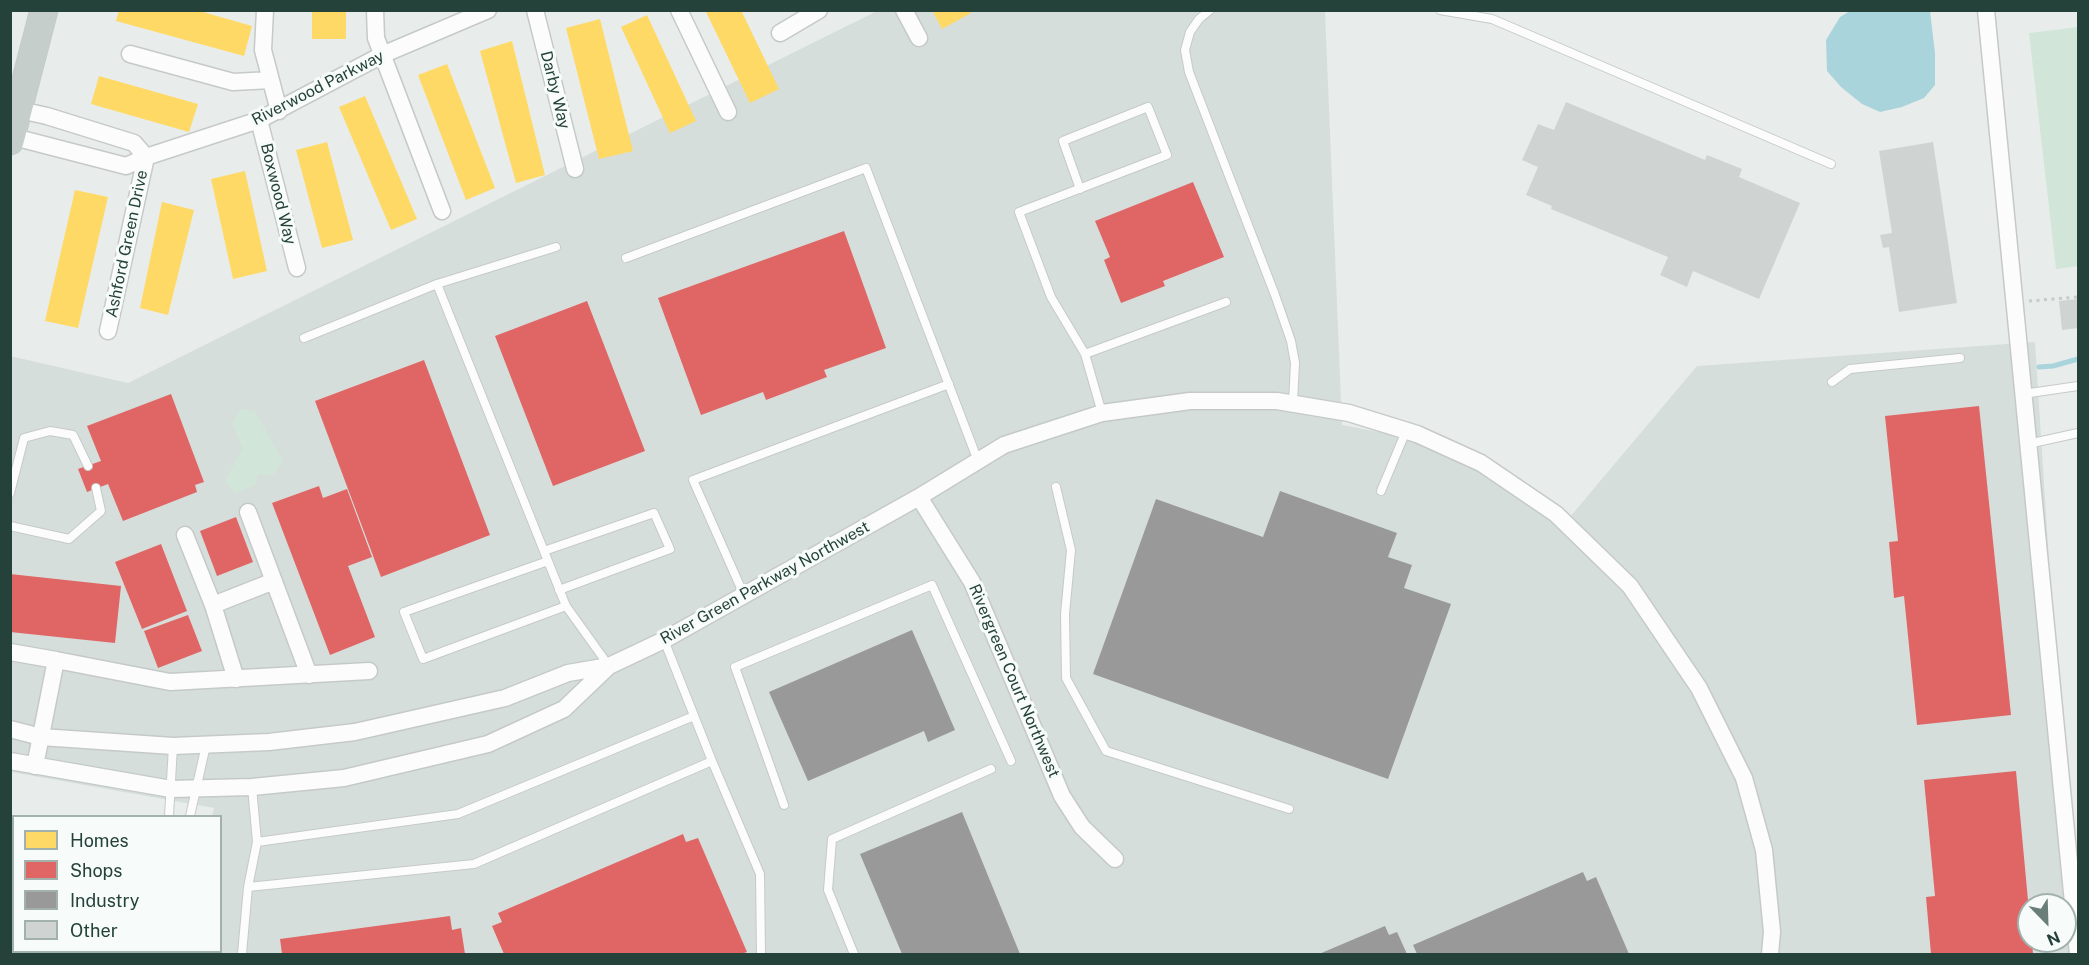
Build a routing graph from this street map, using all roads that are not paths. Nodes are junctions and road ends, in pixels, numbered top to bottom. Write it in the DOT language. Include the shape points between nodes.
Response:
graph roads {
  1 [pos="44,10"];
  2 [pos="265,10"];
  3 [pos="375,10"];
  4 [pos="488,10"];
  5 [pos="535,10"];
  6 [pos="679,10"];
  7 [pos="819,10"];
  8 [pos="904,10"];
  9 [pos="1210,10"];
  10 [pos="1440,10"];
  11 [pos="1986,10"];
  12 [pos="780,33"];
  13 [pos="919,38"];
  14 [pos="130,54"];
  15 [pos="382,55"];
  16 [pos="271,80"];
  17 [pos="15,109"];
  18 [pos="279,111"];
  19 [pos="728,112"];
  20 [pos="259,120"];
  21 [pos="11,137"];
  22 [pos="146,157"];
  23 [pos="1831,164"];
  24 [pos="575,169"];
  25 [pos="1080,189"];
  26 [pos="442,211"];
  27 [pos="556,247"];
  28 [pos="626,258"];
  29 [pos="297,268"];
  30 [pos="437,284"];
  31 [pos="1226,302"];
  32 [pos="108,331"];
  33 [pos="304,338"];
  34 [pos="1085,354"];
  35 [pos="1960,358"];
  36 [pos="1832,382"];
  37 [pos="949,384"];
  38 [pos="2079,386"];
  39 [pos="2023,394"];
  40 [pos="1293,403"];
  41 [pos="1102,413"];
  42 [pos="1406,431"];
  43 [pos="2079,433"];
  44 [pos="2028,444"];
  45 [pos="978,461"];
  46 [pos="88,466"];
  47 [pos="1056,487"];
  48 [pos="96,488"];
  49 [pos="1381,491"];
  50 [pos="10,493"];
  51 [pos="919,497"];
  52 [pos="248,512"];
  53 [pos="10,526"];
  54 [pos="185,534"];
  55 [pos="544,551"];
  56 [pos="548,561"];
  57 [pos="274,581"];
  58 [pos="559,590"];
  59 [pos="744,595"];
  60 [pos="213,605"];
  61 [pos="566,606"];
  62 [pos="664,640"];
  63 [pos="10,652"];
  64 [pos="56,660"];
  65 [pos="609,666"];
  66 [pos="369,671"];
  67 [pos="309,675"];
  68 [pos="236,679"];
  69 [pos="694,716"];
  70 [pos="10,729"];
  71 [pos="41,737"];
  72 [pos="206,745"];
  73 [pos="172,746"];
  74 [pos="10,761"];
  75 [pos="712,761"];
  76 [pos="1011,761"];
  77 [pos="34,766"];
  78 [pos="991,769"];
  79 [pos="252,788"];
  80 [pos="171,789"];
  81 [pos="196,789"];
  82 [pos="784,805"];
  83 [pos="1289,809"];
  84 [pos="169,815"];
  85 [pos="190,815"];
  86 [pos="257,842"];
  87 [pos="1115,859"];
  88 [pos="248,887"];
  89 [pos="242,954"];
  90 [pos="761,954"];
  91 [pos="854,954"];
  92 [pos="1770,954"];
  93 [pos="2078,954"];
  1 -- 17 [label="highway"];
  2 -- 16 [label="street" via="263,50"];
  3 -- 15 [label="street" via="376,38"];
  4 -- 15 [label="street, Riverwood Parkway"];
  5 -- 24 [label="street, Darby Way"];
  6 -- 19 [label="street"];
  7 -- 12 [label="street"];
  8 -- 13 [label="street"];
  9 -- 40 [label="lane" via="1190,32 1185,50 1189,72 1291,340 1295,363"];
  10 -- 23 [label="lane" via="1492,19"];
  11 -- 39 [label="street"];
  14 -- 16 [label="street" via="233,82"];
  15 -- 18 [label="street, Riverwood Parkway"];
  15 -- 26 [label="street"];
  16 -- 18 [label="street"];
  17 -- 21 [label="highway"];
  17 -- 22 [label="street" via="134,143"];
  18 -- 20 [label="street, Riverwood Parkway"];
  20 -- 22 [label="street, Riverwood Parkway"];
  20 -- 29 [label="street, Boxwood Way"];
  21 -- 22 [label="street, Riverwood Parkway" via="126,166"];
  22 -- 32 [label="street, Ashford Green Drive"];
  25 -- 25 [label="lane" via="1167,155 1148,107 1063,141"];
  25 -- 34 [label="lane" via="1019,212 1051,297"];
  27 -- 30 [label="lane"];
  28 -- 37 [label="lane" via="866,168"];
  30 -- 33 [label="lane"];
  30 -- 55 [label="lane"];
  31 -- 34 [label="lane"];
  34 -- 41 [label="lane"];
  35 -- 36 [label="lane" via="1850,369"];
  37 -- 45 [label="lane"];
  37 -- 59 [label="lane" via="693,480"];
  38 -- 39 [label="lane"];
  39 -- 44 [label="street"];
  40 -- 41 [label="street, River Green Parkway Northwest" via="1190,400"];
  40 -- 42 [label="street, River Green Parkway Northwest" via="1348,413"];
  41 -- 45 [label="street, River Green Parkway Northwest" via="1004,445"];
  42 -- 49 [label="lane"];
  42 -- 92 [label="street, River Green Parkway Northwest" via="1481,463 1550,510 1630,586 1699,688 1744,778 1764,850 1772,932"];
  43 -- 44 [label="lane"];
  44 -- 93 [label="street"];
  45 -- 51 [label="street, River Green Parkway Northwest"];
  46 -- 50 [label="lane" via="73,435 50,431 24,438"];
  47 -- 83 [label="lane" via="1071,550 1065,614 1066,678 1106,751"];
  48 -- 53 [label="lane" via="101,511 69,539"];
  51 -- 59 [label="street, River Green Parkway Northwest"];
  51 -- 87 [label="street, Rivergreen Court Northwest" via="972,582 1062,796 1082,827"];
  52 -- 57 [label="street"];
  54 -- 60 [label="street"];
  55 -- 56 [label="lane"];
  55 -- 58 [label="lane" via="654,513 670,549"];
  56 -- 58 [label="lane"];
  56 -- 61 [label="lane" via="404,612 423,659"];
  57 -- 60 [label="street"];
  57 -- 67 [label="street"];
  58 -- 61 [label="lane"];
  59 -- 62 [label="street, River Green Parkway Northwest"];
  60 -- 68 [label="street"];
  61 -- 65 [label="lane"];
  62 -- 65 [label="street, River Green Parkway Northwest"];
  62 -- 69 [label="lane"];
  63 -- 64 [label="street"];
  64 -- 68 [label="street" via="170,682"];
  64 -- 71 [label="street"];
  65 -- 72 [label="street, River Green Parkway Northwest" via="568,673 505,698 355,732"];
  65 -- 79 [label="street, River Green Parkway Northwest" via="564,709 488,744 344,778"];
  66 -- 67 [label="street"];
  67 -- 68 [label="street"];
  69 -- 75 [label="lane"];
  69 -- 86 [label="lane" via="458,813"];
  70 -- 71 [label="street, River Green Parkway Northwest"];
  71 -- 73 [label="street, River Green Parkway Northwest"];
  71 -- 77 [label="street"];
  72 -- 73 [label="street, River Green Parkway Northwest"];
  72 -- 81 [label="lane"];
  73 -- 80 [label="lane"];
  74 -- 77 [label="street, River Green Parkway Northwest"];
  75 -- 88 [label="lane" via="474,864"];
  75 -- 90 [label="lane" via="760,874"];
  76 -- 82 [label="lane" via="932,585 735,667"];
  77 -- 80 [label="street, River Green Parkway Northwest"];
  78 -- 91 [label="lane" via="832,839 828,890"];
  79 -- 81 [label="street, River Green Parkway Northwest"];
  79 -- 86 [label="lane"];
  80 -- 81 [label="street, River Green Parkway Northwest"];
  80 -- 84 [label="lane"];
  81 -- 85 [label="lane"];
  86 -- 88 [label="lane"];
  88 -- 89 [label="lane"];
}
